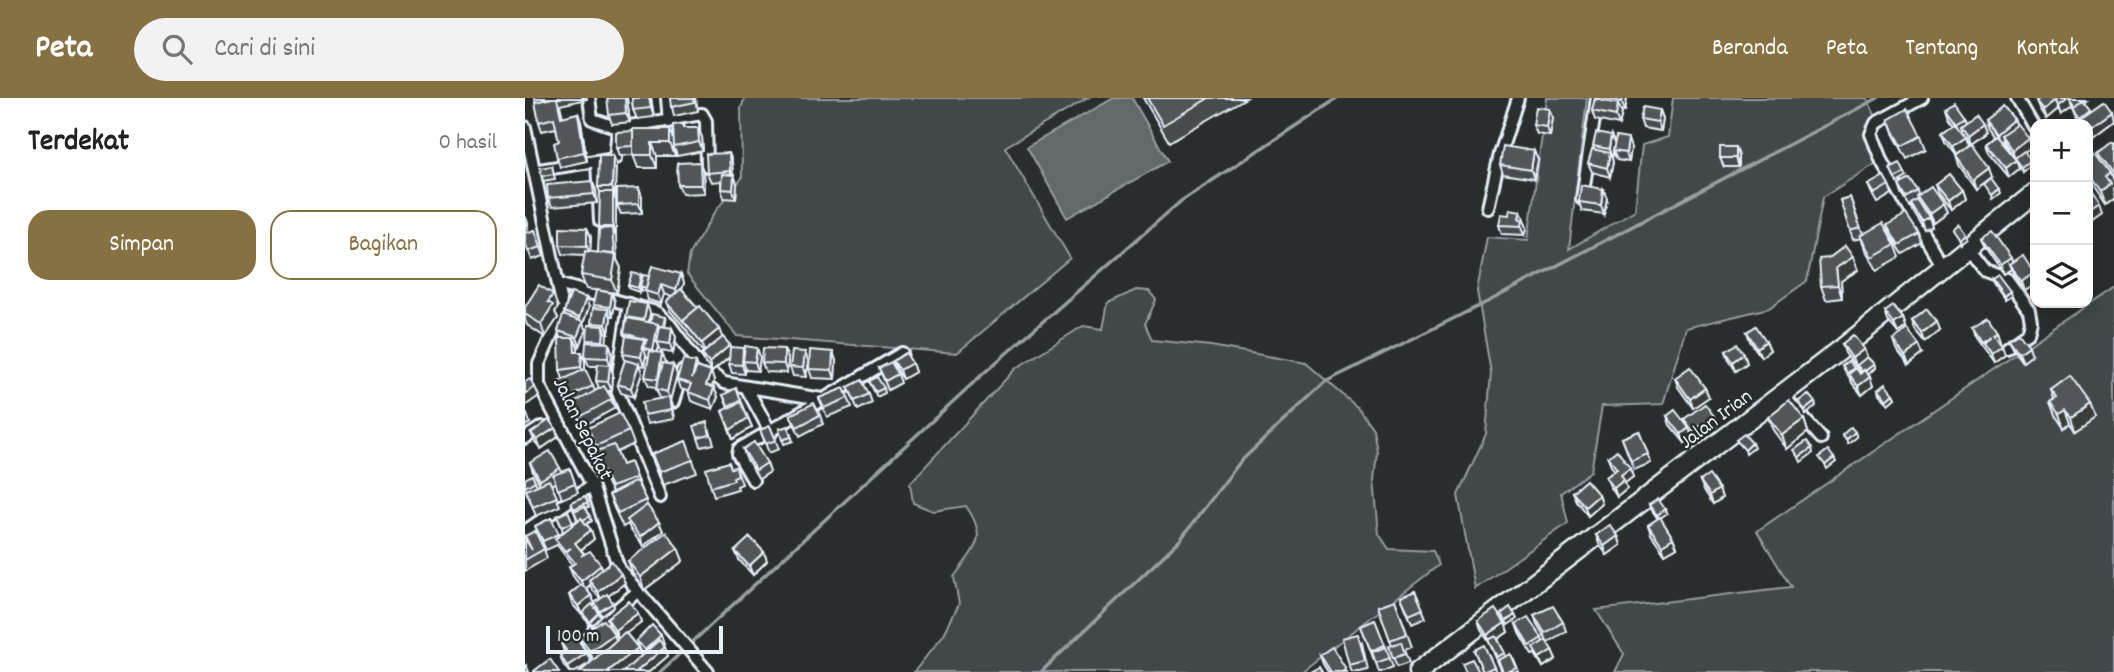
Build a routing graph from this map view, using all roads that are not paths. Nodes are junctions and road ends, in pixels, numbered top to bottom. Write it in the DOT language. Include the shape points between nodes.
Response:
graph roads {
  1 [pos="589,98"];
  2 [pos="667,98"];
  3 [pos="1518,98"];
  4 [pos="1597,98"];
  5 [pos="1922,98"];
  6 [pos="2017,98"];
  7 [pos="2030,120"];
  8 [pos="669,122"];
  9 [pos="525,127"];
  10 [pos="618,128"];
  11 [pos="2114,132"];
  12 [pos="2093,148"];
  13 [pos="597,161"];
  14 [pos="707,166"];
  15 [pos="533,171"];
  16 [pos="2030,197"];
  17 [pos="1581,203"];
  18 [pos="1488,208"];
  19 [pos="600,228"];
  20 [pos="1968,248"];
  21 [pos="1944,267"];
  22 [pos="558,284"];
  23 [pos="629,304"];
  24 [pos="2007,348"];
  25 [pos="689,350"];
  26 [pos="902,354"];
  27 [pos="746,387"];
  28 [pos="1783,394"];
  29 [pos="828,400"];
  30 [pos="673,402"];
  31 [pos="556,418"];
  32 [pos="771,432"];
  33 [pos="525,438"];
  34 [pos="1821,438"];
  35 [pos="753,480"];
  36 [pos="592,485"];
  37 [pos="660,497"];
  38 [pos="525,531"];
  39 [pos="637,592"];
  40 [pos="587,634"];
  41 [pos="706,670"];
  42 [pos="1418,672"];
  1 -- 10 [label="street" via="592,119"];
  2 -- 8 [label="street"];
  3 -- 18 [label="street"];
  4 -- 17 [label="street"];
  5 -- 21 [label="street" via="1876,122 1871,134 1882,162"];
  6 -- 7 [label="street"];
  8 -- 10 [label="street"];
  8 -- 14 [label="street" via="703,114"];
  9 -- 15 [label="street, Jalan Sepakat"];
  10 -- 13 [label="street" via="616,158"];
  11 -- 12 [label="main road"];
  13 -- 15 [label="street"];
  13 -- 19 [label="street"];
  15 -- 22 [label="street, Jalan Sepakat"];
  16 -- 20 [label="main road, Jalan Irian"];
  20 -- 21 [label="main road, Jalan Irian"];
  20 -- 24 [label="street" via="1986,271 2007,279 2029,310 2028,333"];
  21 -- 28 [label="main road, Jalan Irian"];
  22 -- 23 [label="street"];
  22 -- 31 [label="street, Jalan Sepakat" via="560,314 537,376"];
  23 -- 25 [label="street" via="660,314"];
  23 -- 37 [label="street" via="615,388"];
  25 -- 27 [label="street" via="715,378"];
  25 -- 30 [label="street"];
  26 -- 29 [label="street"];
  27 -- 29 [label="street"];
  27 -- 32 [label="street"];
  28 -- 34 [label="street"];
  28 -- 42 [label="main road, Jalan Irian"];
  29 -- 32 [label="street"];
  31 -- 33 [label="street"];
  31 -- 36 [label="street, Jalan Sepakat"];
  32 -- 35 [label="street" via="738,451"];
  36 -- 38 [label="street"];
  36 -- 39 [label="street, Jalan Sepakat" via="615,559"];
  39 -- 40 [label="street"];
  39 -- 41 [label="street, Jalan Sepakat"];
}
